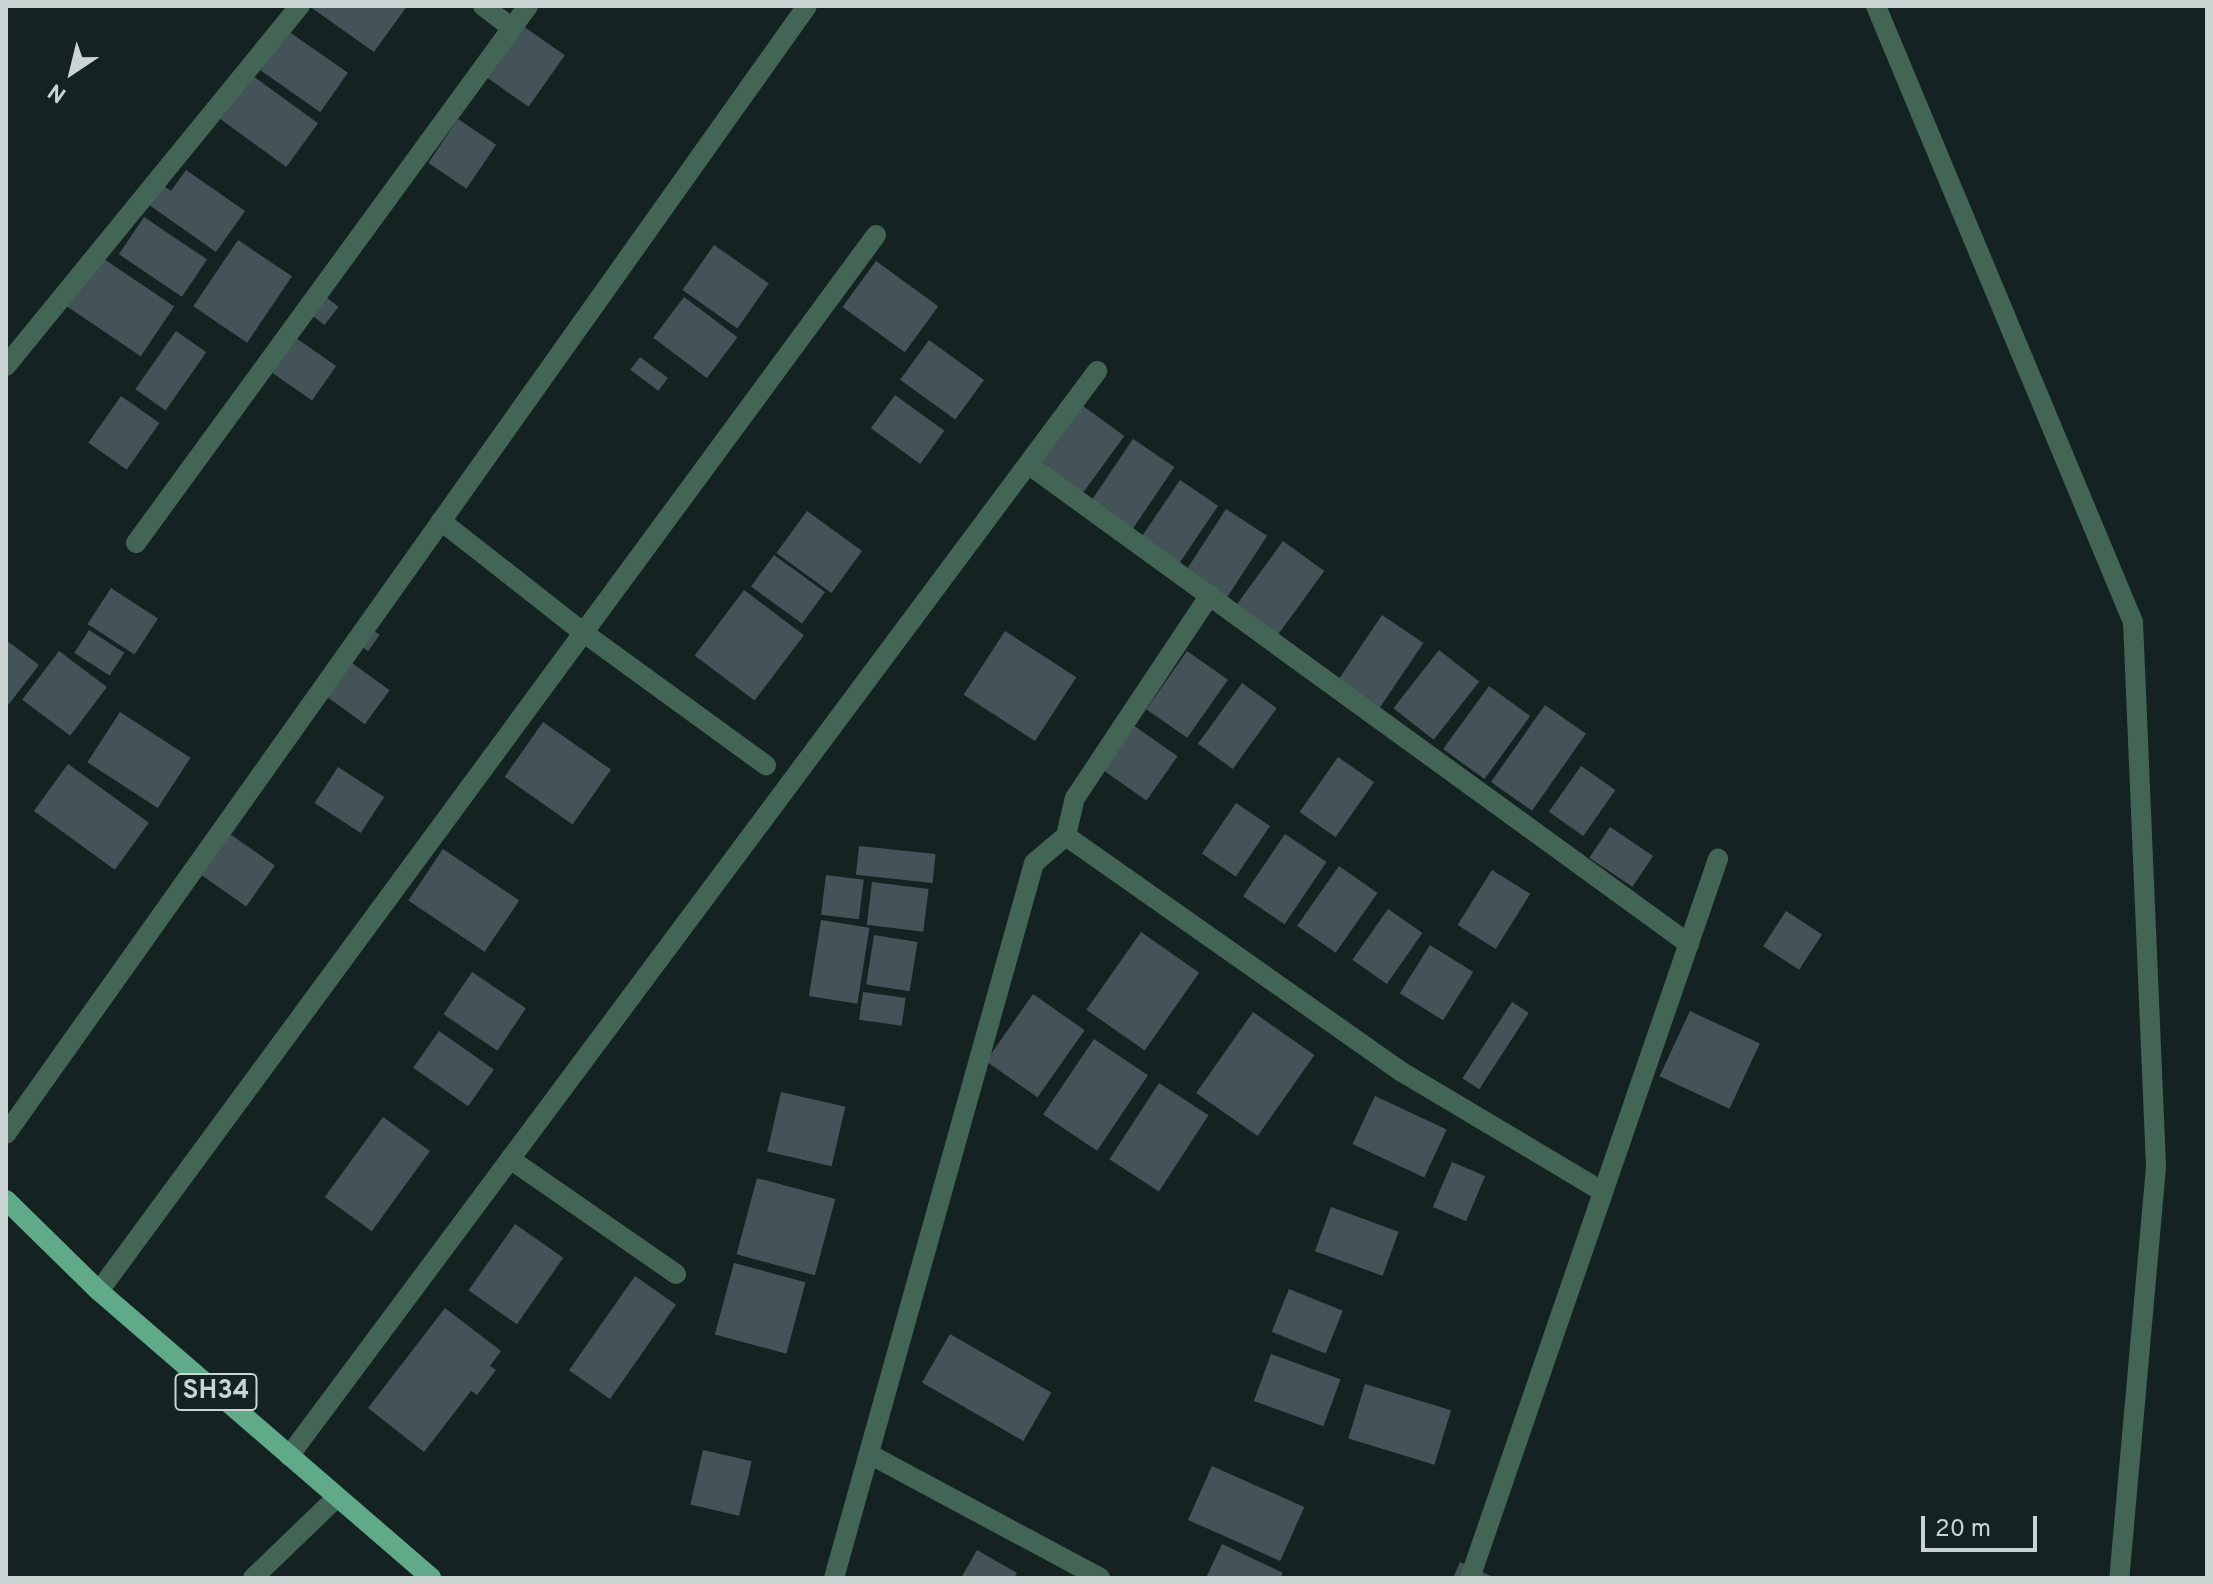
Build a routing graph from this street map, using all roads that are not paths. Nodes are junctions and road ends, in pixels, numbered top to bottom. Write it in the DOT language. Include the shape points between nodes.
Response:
graph roads {
  1 [pos="300,6"];
  2 [pos="483,6"];
  3 [pos="528,6"];
  4 [pos="807,6"];
  5 [pos="1876,6"];
  6 [pos="512,28"];
  7 [pos="876,235"];
  8 [pos="6,366"];
  9 [pos="1097,371"];
  10 [pos="1032,467"];
  11 [pos="441,521"];
  12 [pos="136,543"];
  13 [pos="1210,595"];
  14 [pos="584,633"];
  15 [pos="766,765"];
  16 [pos="1066,836"];
  17 [pos="1718,859"];
  18 [pos="1689,944"];
  19 [pos="6,1134"];
  20 [pos="510,1159"];
  21 [pos="1603,1192"];
  22 [pos="6,1200"];
  23 [pos="676,1274"];
  24 [pos="99,1291"];
  25 [pos="871,1455"];
  26 [pos="289,1456"];
  27 [pos="336,1498"];
  28 [pos="253,1578"];
  29 [pos="431,1578"];
  30 [pos="834,1578"];
  31 [pos="1100,1578"];
  32 [pos="1470,1578"];
  33 [pos="2119,1578"];
  1 -- 8 [label="street"];
  2 -- 6 [label="street"];
  3 -- 6 [label="street"];
  4 -- 11 [label="street"];
  5 -- 33 [label="street" via="2133,622 2156,1167"];
  6 -- 12 [label="street"];
  7 -- 14 [label="street"];
  9 -- 20 [label="street"];
  10 -- 13 [label="street"];
  11 -- 14 [label="street"];
  11 -- 19 [label="street"];
  13 -- 16 [label="street" via="1075,798"];
  13 -- 18 [label="street"];
  14 -- 15 [label="street"];
  14 -- 24 [label="street"];
  16 -- 21 [label="street" via="1402,1072"];
  16 -- 25 [label="street" via="1034,863"];
  17 -- 18 [label="street"];
  18 -- 21 [label="street"];
  20 -- 23 [label="street"];
  20 -- 26 [label="street"];
  21 -- 32 [label="street"];
  22 -- 24 [label="main road, SH34"];
  24 -- 26 [label="main road, SH34"];
  25 -- 30 [label="street"];
  25 -- 31 [label="street"];
  26 -- 27 [label="main road, SH34"];
  27 -- 28 [label="street"];
  27 -- 29 [label="main road, SH34"];
}
